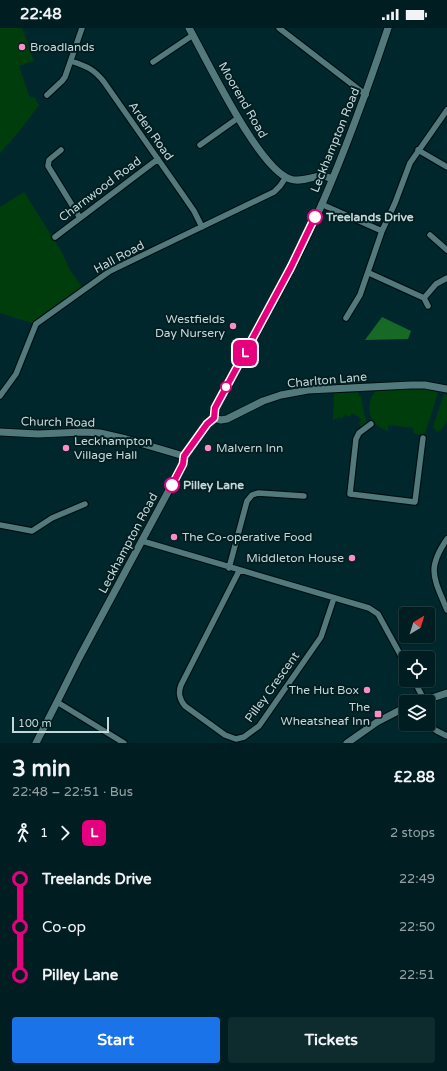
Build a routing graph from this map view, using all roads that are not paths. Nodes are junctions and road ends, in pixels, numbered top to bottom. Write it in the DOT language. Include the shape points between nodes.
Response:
graph roads {
  1 [pos="80,28"];
  2 [pos="278,28"];
  3 [pos="388,28"];
  4 [pos="191,31"];
  5 [pos="71,61"];
  6 [pos="154,62"];
  7 [pos="47,95"];
  8 [pos="366,95"];
  9 [pos="447,110"];
  10 [pos="238,118"];
  11 [pos="200,145"];
  12 [pos="61,150"];
  13 [pos="418,150"];
  14 [pos="158,159"];
  15 [pos="447,167"];
  16 [pos="286,177"];
  17 [pos="332,179"];
  18 [pos="321,204"];
  19 [pos="80,218"];
  20 [pos="202,227"];
  21 [pos="382,231"];
  22 [pos="430,235"];
  23 [pos="56,237"];
  24 [pos="447,250"];
  25 [pos="369,273"];
  26 [pos="447,278"];
  27 [pos="424,298"];
  28 [pos="428,306"];
  29 [pos="346,318"];
  30 [pos="447,389"];
  31 [pos="0,396"];
  32 [pos="214,418"];
  33 [pos="371,424"];
  34 [pos="0,432"];
  35 [pos="423,438"];
  36 [pos="184,456"];
  37 [pos="304,496"];
  38 [pos="85,504"];
  39 [pos="0,525"];
  40 [pos="447,539"];
  41 [pos="142,541"];
  42 [pos="229,568"];
  43 [pos="240,571"];
  44 [pos="334,598"];
  45 [pos="447,610"];
  46 [pos="399,652"];
  47 [pos="447,693"];
  48 [pos="435,697"];
  49 [pos="57,702"];
  50 [pos="399,711"];
  51 [pos="435,730"];
  52 [pos="447,736"];
  53 [pos="36,743"];
  54 [pos="124,743"];
  55 [pos="346,743"];
  1 -- 5 [label="street"];
  2 -- 8 [label="street"];
  3 -- 8 [label="street, Leckhampton Road"];
  4 -- 6 [label="street"];
  4 -- 10 [label="street, Moorend Road"];
  5 -- 7 [label="street" via="62,81"];
  5 -- 14 [label="street, Arden Road" via="89,68 98,75"];
  8 -- 17 [label="street, Leckhampton Road"];
  9 -- 13 [label="street"];
  10 -- 11 [label="street"];
  10 -- 16 [label="street, Moorend Road" via="278,173"];
  12 -- 19 [label="street" via="49,160 48,166"];
  13 -- 15 [label="street"];
  13 -- 21 [label="street" via="410,163"];
  14 -- 19 [label="street, Charnwood Road"];
  14 -- 20 [label="street, Arden Road"];
  16 -- 17 [label="street" via="292,180 324,176"];
  16 -- 20 [label="street, Hall Road" via="274,192"];
  17 -- 18 [label="street, Leckhampton Road"];
  18 -- 21 [label="street"];
  18 -- 32 [label="street, Leckhampton Road" via="291,267 215,408"];
  19 -- 23 [label="street, Charnwood Road"];
  20 -- 31 [label="street, Hall Road" via="110,271 36,324 16,374"];
  21 -- 25 [label="street"];
  22 -- 24 [label="street"];
  25 -- 27 [label="street"];
  25 -- 29 [label="street" via="360,296"];
  26 -- 27 [label="street" via="436,284"];
  27 -- 28 [label="street"];
  30 -- 32 [label="street, Charlton Lane" via="410,385 308,390 263,401 227,419"];
  32 -- 36 [label="street, Leckhampton Road"];
  33 -- 35 [label="street" via="356,439 350,494 415,502"];
  34 -- 36 [label="street, Church Road" via="100,433"];
  36 -- 41 [label="street, Leckhampton Road" via="183,464"];
  37 -- 42 [label="street" via="258,492 249,498"];
  38 -- 39 [label="street" via="52,518 32,531"];
  40 -- 45 [label="street" via="436,555 434,570"];
  41 -- 42 [label="street"];
  41 -- 49 [label="street, Leckhampton Road"];
  42 -- 43 [label="street"];
  43 -- 44 [label="street"];
  43 -- 44 [label="street, Pilley Crescent" via="179,692 185,706 232,738 244,737 259,726 321,637"];
  44 -- 46 [label="street" via="376,612"];
  47 -- 48 [label="street"];
  49 -- 53 [label="street, Leckhampton Road"];
  49 -- 54 [label="street"];
  50 -- 55 [label="street"];
  51 -- 52 [label="street"];
}
